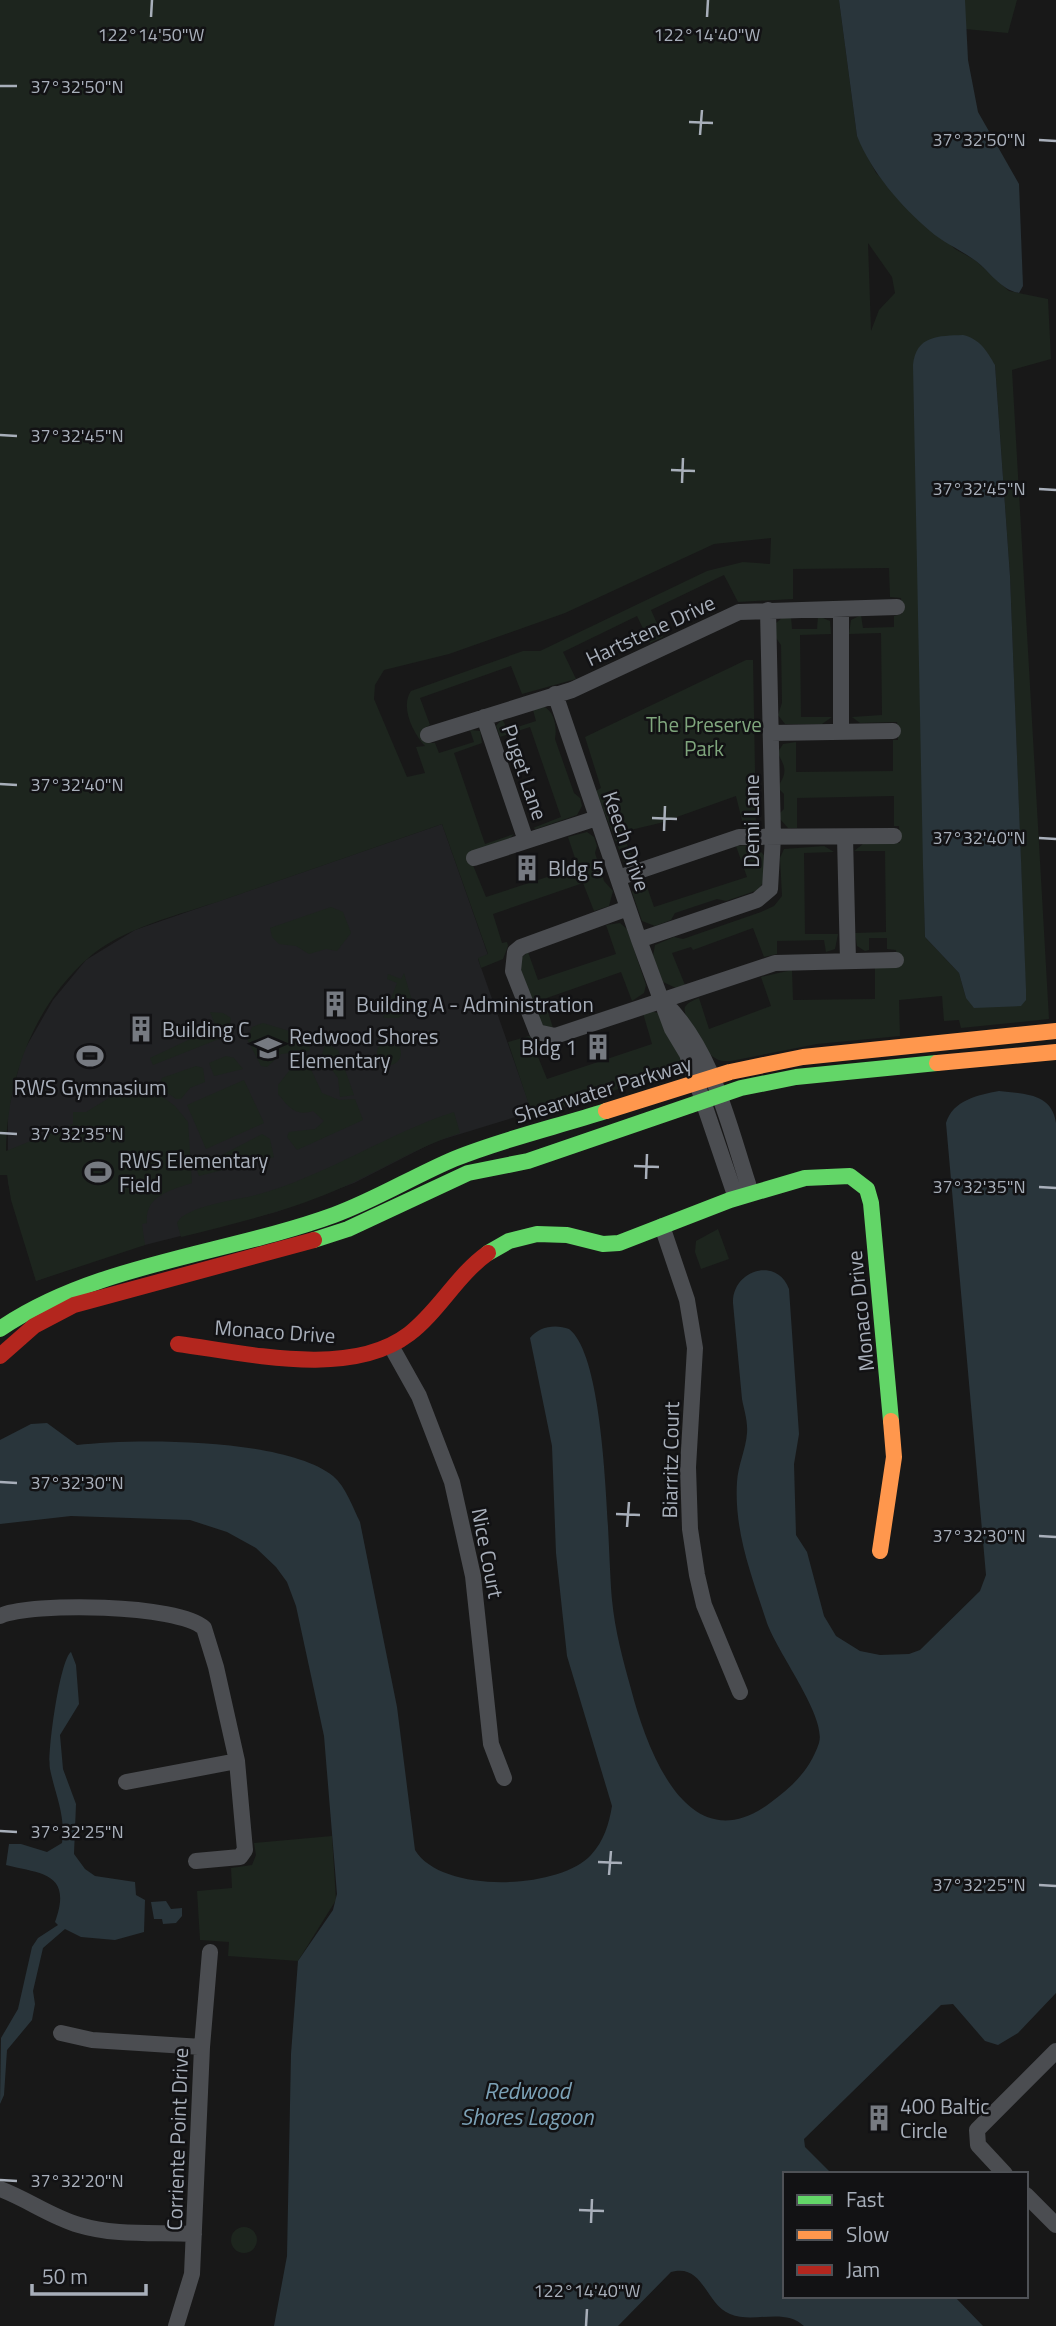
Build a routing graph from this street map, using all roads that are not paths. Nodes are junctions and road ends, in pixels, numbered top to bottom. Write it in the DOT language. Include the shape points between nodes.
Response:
graph roads {
  1 [pos="897,607"];
  2 [pos="841,609"];
  3 [pos="768,610"];
  4 [pos="555,694"];
  5 [pos="484,717"];
  6 [pos="892,731"];
  7 [pos="841,732"];
  8 [pos="771,733"];
  9 [pos="428,735"];
  10 [pos="597,818"];
  11 [pos="894,836"];
  12 [pos="773,837"];
  13 [pos="845,837"];
  14 [pos="526,841"];
  15 [pos="474,858"];
  16 [pos="618,878"];
  17 [pos="628,908"];
  18 [pos="639,940"];
  19 [pos="896,960"];
  20 [pos="848,961"];
  21 [pos="661,1000"];
  22 [pos="1056,1031"];
  23 [pos="1056,1052"];
  24 [pos="704,1080"];
  25 [pos="711,1098"];
  26 [pos="743,1196"];
  27 [pos="662,1226"];
  28 [pos="175,1253"];
  29 [pos="225,1265"];
  30 [pos="0,1329"];
  31 [pos="178,1344"];
  32 [pos="391,1346"];
  33 [pos="0,1356"];
  34 [pos="880,1551"];
  35 [pos="0,1616"];
  36 [pos="740,1692"];
  37 [pos="237,1761"];
  38 [pos="504,1778"];
  39 [pos="126,1782"];
  40 [pos="196,1861"];
  41 [pos="210,1952"];
  42 [pos="61,2033"];
  43 [pos="202,2047"];
  44 [pos="1056,2051"];
  45 [pos="1003,2172"];
  46 [pos="0,2189"];
  47 [pos="1028,2197"];
  48 [pos="1056,2225"];
  49 [pos="194,2234"];
  50 [pos="176,2326"];
  1 -- 2 [label="street, Hartstene Drive"];
  2 -- 3 [label="street, Hartstene Drive"];
  2 -- 7 [label="street"];
  3 -- 4 [label="street, Hartstene Drive" via="738,612"];
  3 -- 8 [label="street, Demi Lane"];
  4 -- 5 [label="street, Hartstene Drive"];
  4 -- 10 [label="street, Keech Drive"];
  5 -- 9 [label="street, Hartstene Drive"];
  5 -- 14 [label="street, Puget Lane"];
  6 -- 7 [label="street"];
  7 -- 8 [label="street"];
  8 -- 12 [label="street, Demi Lane"];
  10 -- 14 [label="street"];
  10 -- 16 [label="street, Keech Drive"];
  11 -- 13 [label="street"];
  12 -- 13 [label="street"];
  12 -- 16 [label="street" via="739,837"];
  12 -- 18 [label="street, Demi Lane" via="772,885 764,896"];
  13 -- 20 [label="street"];
  14 -- 15 [label="street"];
  16 -- 17 [label="street, Keech Drive"];
  17 -- 18 [label="street, Keech Drive"];
  17 -- 21 [label="street" via="518,948 512,967 529,1017 536,1031 553,1037"];
  18 -- 21 [label="street, Keech Drive"];
  19 -- 20 [label="street"];
  20 -- 21 [label="street" via="775,963"];
  21 -- 24 [label="street, Keech Drive" via="694,1039"];
  22 -- 24 [label="main road, Shearwater Parkway" via="803,1056"];
  23 -- 25 [label="main road, Shearwater Parkway" via="796,1077"];
  24 -- 25 [label="street, Keech Drive"];
  24 -- 28 [label="main road, Shearwater Parkway" via="456,1158 336,1214"];
  25 -- 26 [label="street"];
  25 -- 29 [label="main road, Shearwater Parkway" via="528,1161 468,1174 348,1229"];
  26 -- 27 [label="main road, Monaco Drive"];
  26 -- 34 [label="main road, Monaco Drive" via="842,1175 862,1183 869,1195 894,1457"];
  27 -- 32 [label="main road, Monaco Drive" via="613,1244 548,1233 509,1241 474,1264 436,1310"];
  27 -- 36 [label="street, Biarritz Court" via="687,1300 695,1348 688,1467 697,1575 704,1605"];
  28 -- 29 [label="main road" via="193,1264"];
  28 -- 30 [label="main road, Shearwater Parkway" via="158,1264 56,1296"];
  29 -- 33 [label="main road, Shearwater Parkway" via="75,1305 34,1326"];
  31 -- 32 [label="main road, Monaco Drive" via="312,1358 357,1356"];
  32 -- 38 [label="street, Nice Court" via="419,1396 452,1482 473,1576 491,1744"];
  35 -- 37 [label="street" via="18,1611 116,1607 197,1621 208,1634"];
  37 -- 39 [label="street"];
  37 -- 40 [label="street" via="244,1853"];
  41 -- 43 [label="street, Corriente Point Drive"];
  42 -- 43 [label="street" via="92,2040"];
  43 -- 49 [label="street, Corriente Point Drive"];
  44 -- 45 [label="street" via="976,2130 978,2145"];
  46 -- 49 [label="street" via="90,2228"];
  47 -- 48 [label="street"];
  49 -- 50 [label="street, Corriente Point Drive" via="192,2274"];
}
